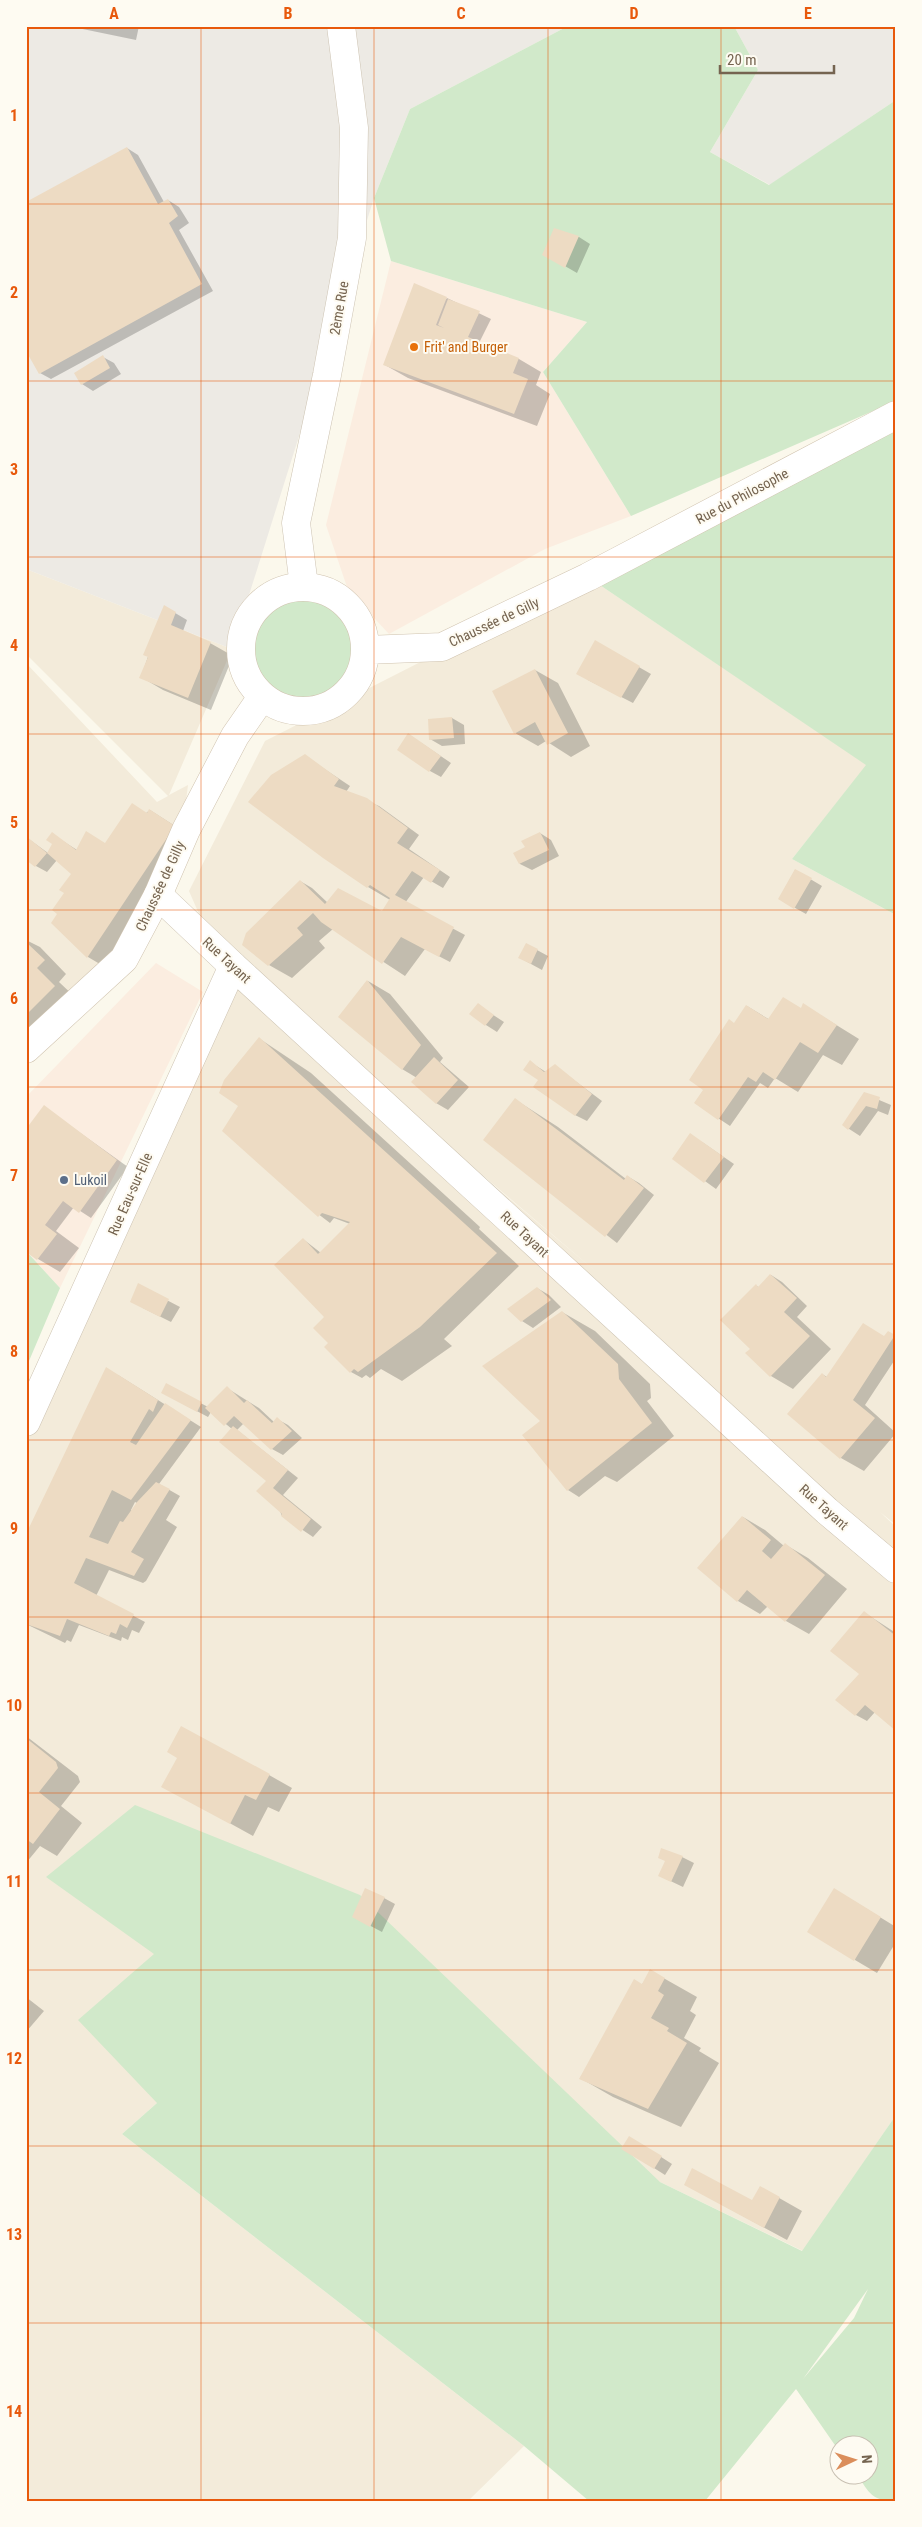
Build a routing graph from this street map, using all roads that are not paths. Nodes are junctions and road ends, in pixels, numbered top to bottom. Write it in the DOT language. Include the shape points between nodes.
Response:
graph roads {
  1 [pos="342,26"];
  2 [pos="896,415"];
  3 [pos="588,578"];
  4 [pos="304,586"];
  5 [pos="366,650"];
  6 [pos="262,697"];
  7 [pos="158,895"];
  8 [pos="233,966"];
  9 [pos="26,1049"];
  10 [pos="26,1422"];
  11 [pos="896,1569"];
  1 -- 4 [label="street, 2ème Rue" via="354,128 352,238 296,523"];
  2 -- 3 [label="street, Rue du Philosophe"];
  3 -- 5 [label="street, Chaussée de Gilly" via="442,647"];
  4 -- 5 [label="street" via="332,594 354,613 363,630"];
  4 -- 6 [label="street" via="284,590 265,600 252,614 243,633 241,654 246,674"];
  5 -- 6 [label="street" via="362,671 350,690 334,704 314,711 285,709"];
  6 -- 7 [label="street, Chaussée de Gilly" via="235,736 186,830"];
  7 -- 8 [label="street, Rue Tayant"];
  7 -- 9 [label="street, Chaussée de Gilly" via="124,959"];
  8 -- 10 [label="street, Rue Eau-sur-Elle"];
  8 -- 11 [label="street, Rue Tayant" via="827,1511"];
}
